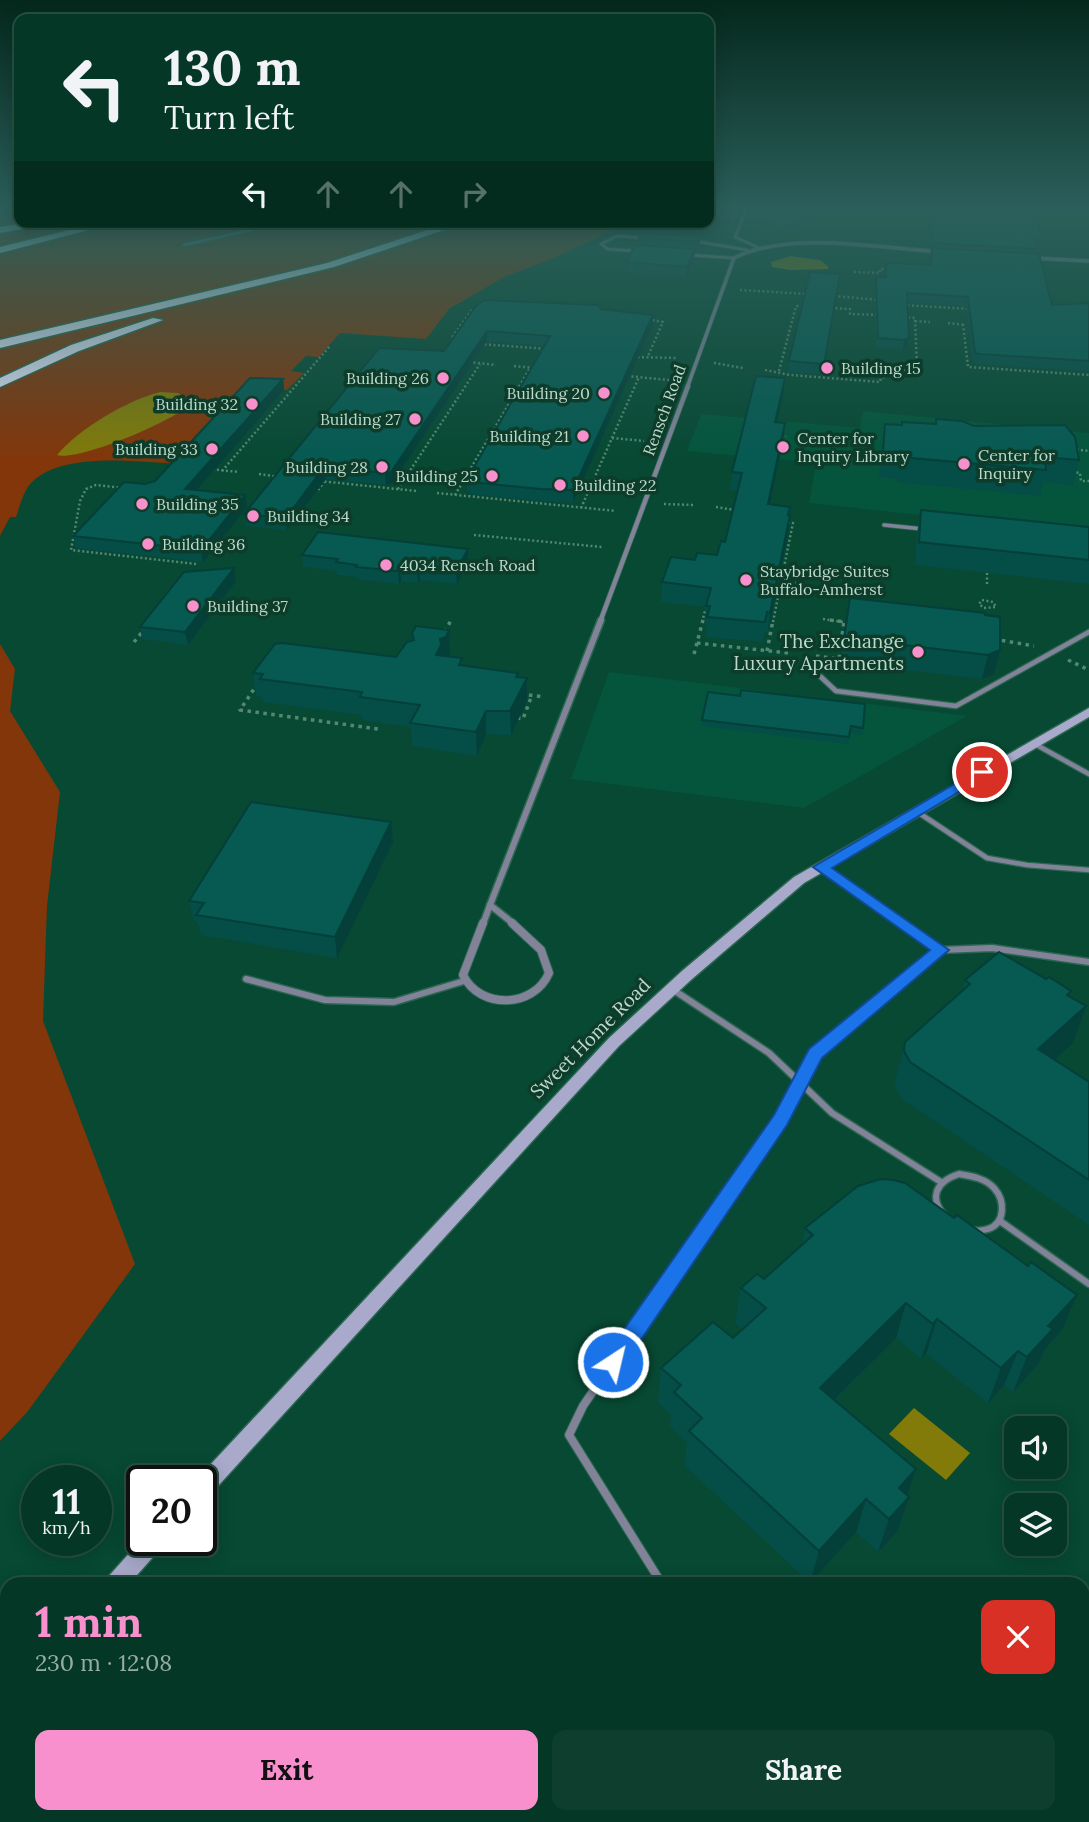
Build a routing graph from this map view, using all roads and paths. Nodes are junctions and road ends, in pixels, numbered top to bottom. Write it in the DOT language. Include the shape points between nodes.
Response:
graph roads {
  1 [pos="221,291"];
  2 [pos="249,291"];
  3 [pos="722,291"];
  4 [pos="756,291"];
  5 [pos="816,295"];
  6 [pos="829,296"];
  7 [pos="880,304"];
  8 [pos="893,304"];
  9 [pos="810,306"];
  10 [pos="481,307"];
  11 [pos="823,307"];
  12 [pos="973,309"];
  13 [pos="637,316"];
  14 [pos="889,316"];
  15 [pos="902,317"];
  16 [pos="915,321"];
  17 [pos="930,322"];
  18 [pos="948,323"];
  19 [pos="963,324"];
  20 [pos="968,326"];
  21 [pos="0,344"];
  22 [pos="330,346"];
  23 [pos="550,350"];
  24 [pos="648,356"];
  25 [pos="631,357"];
  26 [pos="678,358"];
  27 [pos="467,362"];
  28 [pos="481,363"];
  29 [pos="714,363"];
  30 [pos="496,365"];
  31 [pos="514,366"];
  32 [pos="530,368"];
  33 [pos="743,368"];
  34 [pos="543,369"];
  35 [pos="765,370"];
  36 [pos="779,371"];
  37 [pos="1089,375"];
  38 [pos="625,376"];
  39 [pos="639,377"];
  40 [pos="669,380"];
  41 [pos="0,383"];
  42 [pos="506,408"];
  43 [pos="518,410"];
  44 [pos="612,438"];
  45 [pos="644,441"];
  46 [pos="483,447"];
  47 [pos="496,448"];
  48 [pos="1067,449"];
  49 [pos="1089,451"];
  50 [pos="285,466"];
  51 [pos="198,468"];
  52 [pos="222,471"];
  53 [pos="239,472"];
  54 [pos="1071,472"];
  55 [pos="259,474"];
  56 [pos="276,476"];
  57 [pos="288,478"];
  58 [pos="313,480"];
  59 [pos="325,481"];
  60 [pos="1089,481"];
  61 [pos="124,488"];
  62 [pos="398,489"];
  63 [pos="318,490"];
  64 [pos="416,491"];
  65 [pos="437,493"];
  66 [pos="455,495"];
  67 [pos="664,505"];
  68 [pos="693,505"];
  69 [pos="581,508"];
  70 [pos="716,508"];
  71 [pos="615,512"];
  72 [pos="733,516"];
  73 [pos="781,522"];
  74 [pos="884,525"];
  75 [pos="925,529"];
  76 [pos="474,536"];
  77 [pos="611,549"];
  78 [pos="987,573"];
  79 [pos="189,574"];
  80 [pos="782,577"];
  81 [pos="795,583"];
  82 [pos="801,584"];
  83 [pos="987,584"];
  84 [pos="780,587"];
  85 [pos="705,611"];
  86 [pos="987,611"];
  87 [pos="823,619"];
  88 [pos="451,620"];
  89 [pos="150,622"];
  90 [pos="1089,632"];
  91 [pos="988,638"];
  92 [pos="441,639"];
  93 [pos="741,639"];
  94 [pos="733,640"];
  95 [pos="134,642"];
  96 [pos="697,643"];
  97 [pos="732,647"];
  98 [pos="739,648"];
  99 [pos="1043,649"];
  100 [pos="767,651"];
  101 [pos="789,653"];
  102 [pos="694,654"];
  103 [pos="816,656"];
  104 [pos="1061,657"];
  105 [pos="1089,670"];
  106 [pos="821,677"];
  107 [pos="269,683"];
  108 [pos="257,685"];
  109 [pos="263,686"];
  110 [pos="520,694"];
  111 [pos="532,695"];
  112 [pos="544,697"];
  113 [pos="1089,712"];
  114 [pos="517,718"];
  115 [pos="378,729"];
  116 [pos="1033,743"];
  117 [pos="1089,774"];
  118 [pos="916,811"];
  119 [pos="821,867"];
  120 [pos="1089,870"];
  121 [pos="489,904"];
  122 [pos="941,950"];
  123 [pos="1089,962"];
  124 [pos="246,979"];
  125 [pos="464,981"];
  126 [pos="672,989"];
  127 [pos="800,1083"];
  128 [pos="941,1182"];
  129 [pos="1000,1221"];
  130 [pos="1089,1284"];
  131 [pos="217,1473"];
  132 [pos="140,1556"];
  133 [pos="121,1577"];
  134 [pos="658,1577"];
  1 -- 21 [label="highway"];
  2 -- 41 [label="highway" via="96,340"];
  3 -- 121 [label="street, Rensch Road" via="636,529"];
  4 -- 5 [label="path"];
  6 -- 7 [label="path" via="880,299"];
  8 -- 12 [label="path"];
  9 -- 36 [label="path" via="796,306"];
  10 -- 23 [label="path" via="471,311 450,339"];
  11 -- 14 [label="path"];
  13 -- 24 [label="path" via="663,322"];
  15 -- 16 [label="path"];
  16 -- 17 [label="path"];
  16 -- 36 [label="path" via="916,367 880,382"];
  18 -- 19 [label="path"];
  19 -- 20 [label="path"];
  19 -- 37 [label="path" via="968,367"];
  22 -- 52 [label="path"];
  24 -- 25 [label="path"];
  24 -- 26 [label="path"];
  27 -- 28 [label="path"];
  28 -- 30 [label="path"];
  28 -- 62 [label="path"];
  29 -- 33 [label="path"];
  31 -- 32 [label="path"];
  32 -- 34 [label="path"];
  32 -- 42 [label="path"];
  35 -- 36 [label="path"];
  38 -- 39 [label="path"];
  39 -- 40 [label="path"];
  39 -- 44 [label="path"];
  42 -- 43 [label="path"];
  42 -- 46 [label="path"];
  44 -- 45 [label="path"];
  44 -- 69 [label="path"];
  46 -- 47 [label="path"];
  46 -- 66 [label="path"];
  48 -- 49 [label="path"];
  50 -- 56 [label="path"];
  51 -- 52 [label="path"];
  52 -- 53 [label="path"];
  54 -- 60 [label="path" via="1080,472 1081,481"];
  55 -- 56 [label="path"];
  56 -- 57 [label="path"];
  58 -- 59 [label="path"];
  59 -- 62 [label="path"];
  59 -- 63 [label="path"];
  61 -- 79 [label="path" via="96,485 86,489 71,551 197,565"];
  62 -- 64 [label="path"];
  65 -- 66 [label="path"];
  66 -- 69 [label="path"];
  67 -- 68 [label="path"];
  69 -- 71 [label="path"];
  70 -- 72 [label="path" via="735,509"];
  73 -- 80 [label="path" via="793,523"];
  74 -- 75 [label="lane"];
  76 -- 77 [label="path"];
  78 -- 83 [label="path"];
  81 -- 82 [label="path"];
  84 -- 100 [label="path"];
  85 -- 96 [label="path"];
  86 -- 86 [label="path" via="997,606 988,598 979,603"];
  87 -- 103 [label="path" via="845,622 839,659"];
  88 -- 92 [label="path"];
  89 -- 95 [label="path"];
  90 -- 106 [label="lane" via="956,706 836,691"];
  91 -- 99 [label="path"];
  93 -- 98 [label="path"];
  94 -- 97 [label="path"];
  96 -- 97 [label="path"];
  96 -- 102 [label="path"];
  97 -- 98 [label="path"];
  98 -- 100 [label="path"];
  100 -- 101 [label="path"];
  104 -- 105 [label="path"];
  107 -- 108 [label="path" via="259,681"];
  108 -- 109 [label="path"];
  108 -- 115 [label="path" via="240,710"];
  110 -- 111 [label="path"];
  111 -- 112 [label="path"];
  111 -- 114 [label="path" via="523,719"];
  113 -- 116 [label="main road, Sweet Home Road"];
  116 -- 117 [label="lane"];
  116 -- 118 [label="main road, Sweet Home Road"];
  118 -- 119 [label="main road, Sweet Home Road"];
  118 -- 120 [label="lane" via="988,858"];
  119 -- 122 [label="lane"];
  119 -- 126 [label="main road, Sweet Home Road" via="799,880"];
  121 -- 125 [label="street, Rensch Road"];
  121 -- 125 [label="street" via="544,953 550,978 541,991 504,999 471,992"];
  122 -- 123 [label="lane" via="992,948"];
  122 -- 127 [label="lane" via="816,1054"];
  124 -- 125 [label="lane" via="325,1000 394,1002"];
  126 -- 127 [label="lane" via="769,1053"];
  126 -- 131 [label="main road, Sweet Home Road" via="614,1042"];
  127 -- 128 [label="lane" via="832,1112"];
  127 -- 134 [label="lane" via="780,1120 583,1406 569,1435"];
  128 -- 129 [label="lane" via="970,1175 991,1184 1005,1207"];
  128 -- 129 [label="lane" via="936,1202 951,1222 981,1230"];
  129 -- 130 [label="lane"];
  132 -- 133 [label="main road"];
}
